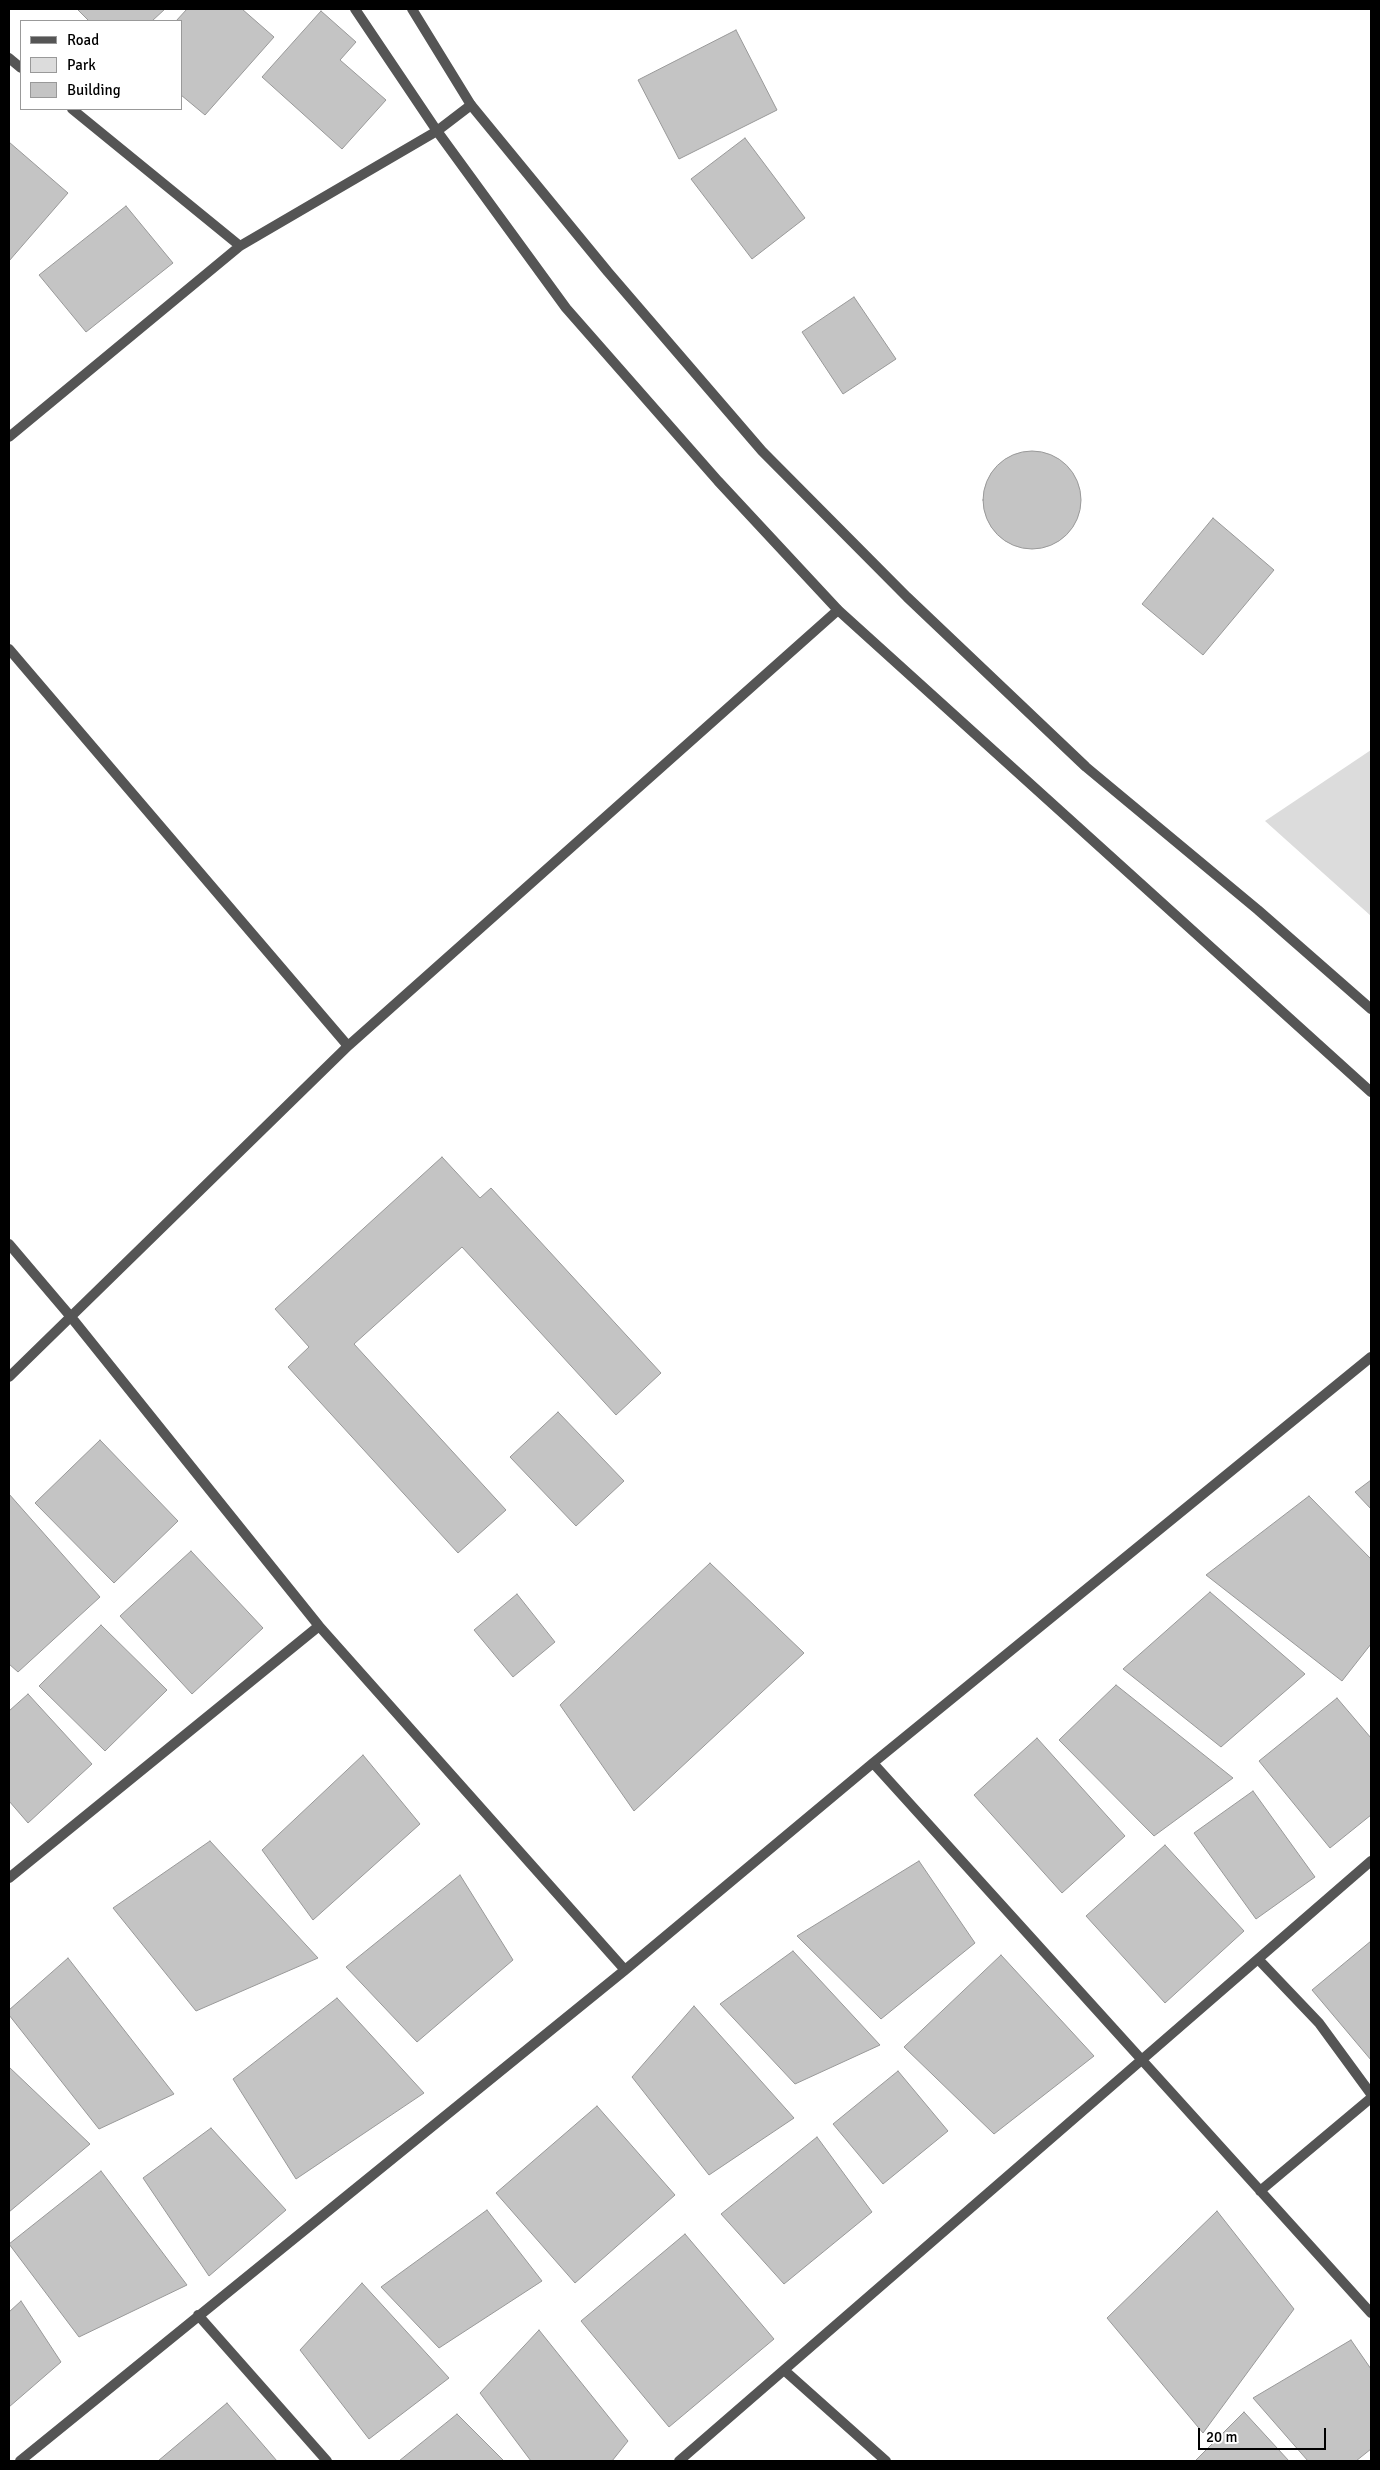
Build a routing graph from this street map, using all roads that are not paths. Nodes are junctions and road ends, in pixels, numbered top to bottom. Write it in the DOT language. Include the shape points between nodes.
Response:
graph roads {
  1 [pos="355,9"];
  2 [pos="412,9"];
  3 [pos="9,58"];
  4 [pos="20,67"];
  5 [pos="471,105"];
  6 [pos="73,110"];
  7 [pos="437,131"];
  8 [pos="240,246"];
  9 [pos="9,437"];
  10 [pos="838,610"];
  11 [pos="9,649"];
  12 [pos="1371,1009"];
  13 [pos="348,1046"];
  14 [pos="1371,1092"];
  15 [pos="9,1244"];
  16 [pos="71,1317"];
  17 [pos="1371,1357"];
  18 [pos="9,1377"];
  19 [pos="319,1626"];
  20 [pos="872,1763"];
  21 [pos="1371,1861"];
  22 [pos="9,1878"];
  23 [pos="1258,1959"];
  24 [pos="625,1970"];
  25 [pos="1142,2060"];
  26 [pos="1371,2094"];
  27 [pos="1371,2098"];
  28 [pos="1260,2191"];
  29 [pos="1371,2312"];
  30 [pos="198,2315"];
  31 [pos="784,2370"];
  32 [pos="20,2461"];
  33 [pos="327,2461"];
  34 [pos="679,2461"];
  35 [pos="886,2461"];
  1 -- 7 [label="street"];
  2 -- 5 [label="street"];
  3 -- 4 [label="street"];
  5 -- 7 [label="street"];
  5 -- 12 [label="street" via="608,272 762,451 907,597 1086,767"];
  6 -- 8 [label="street"];
  7 -- 8 [label="street"];
  7 -- 10 [label="street" via="566,308 718,481"];
  8 -- 9 [label="street"];
  10 -- 13 [label="street"];
  10 -- 14 [label="street"];
  11 -- 13 [label="street"];
  13 -- 16 [label="street"];
  15 -- 16 [label="street"];
  16 -- 18 [label="street"];
  16 -- 19 [label="street"];
  17 -- 20 [label="street"];
  19 -- 22 [label="street"];
  19 -- 24 [label="street"];
  20 -- 24 [label="street"];
  20 -- 25 [label="street"];
  21 -- 23 [label="street"];
  23 -- 25 [label="street"];
  23 -- 26 [label="street" via="1319,2023"];
  24 -- 30 [label="street"];
  25 -- 28 [label="street"];
  25 -- 31 [label="street"];
  27 -- 28 [label="street"];
  28 -- 29 [label="street"];
  30 -- 32 [label="street"];
  30 -- 33 [label="street"];
  31 -- 34 [label="street"];
  31 -- 35 [label="street"];
}
